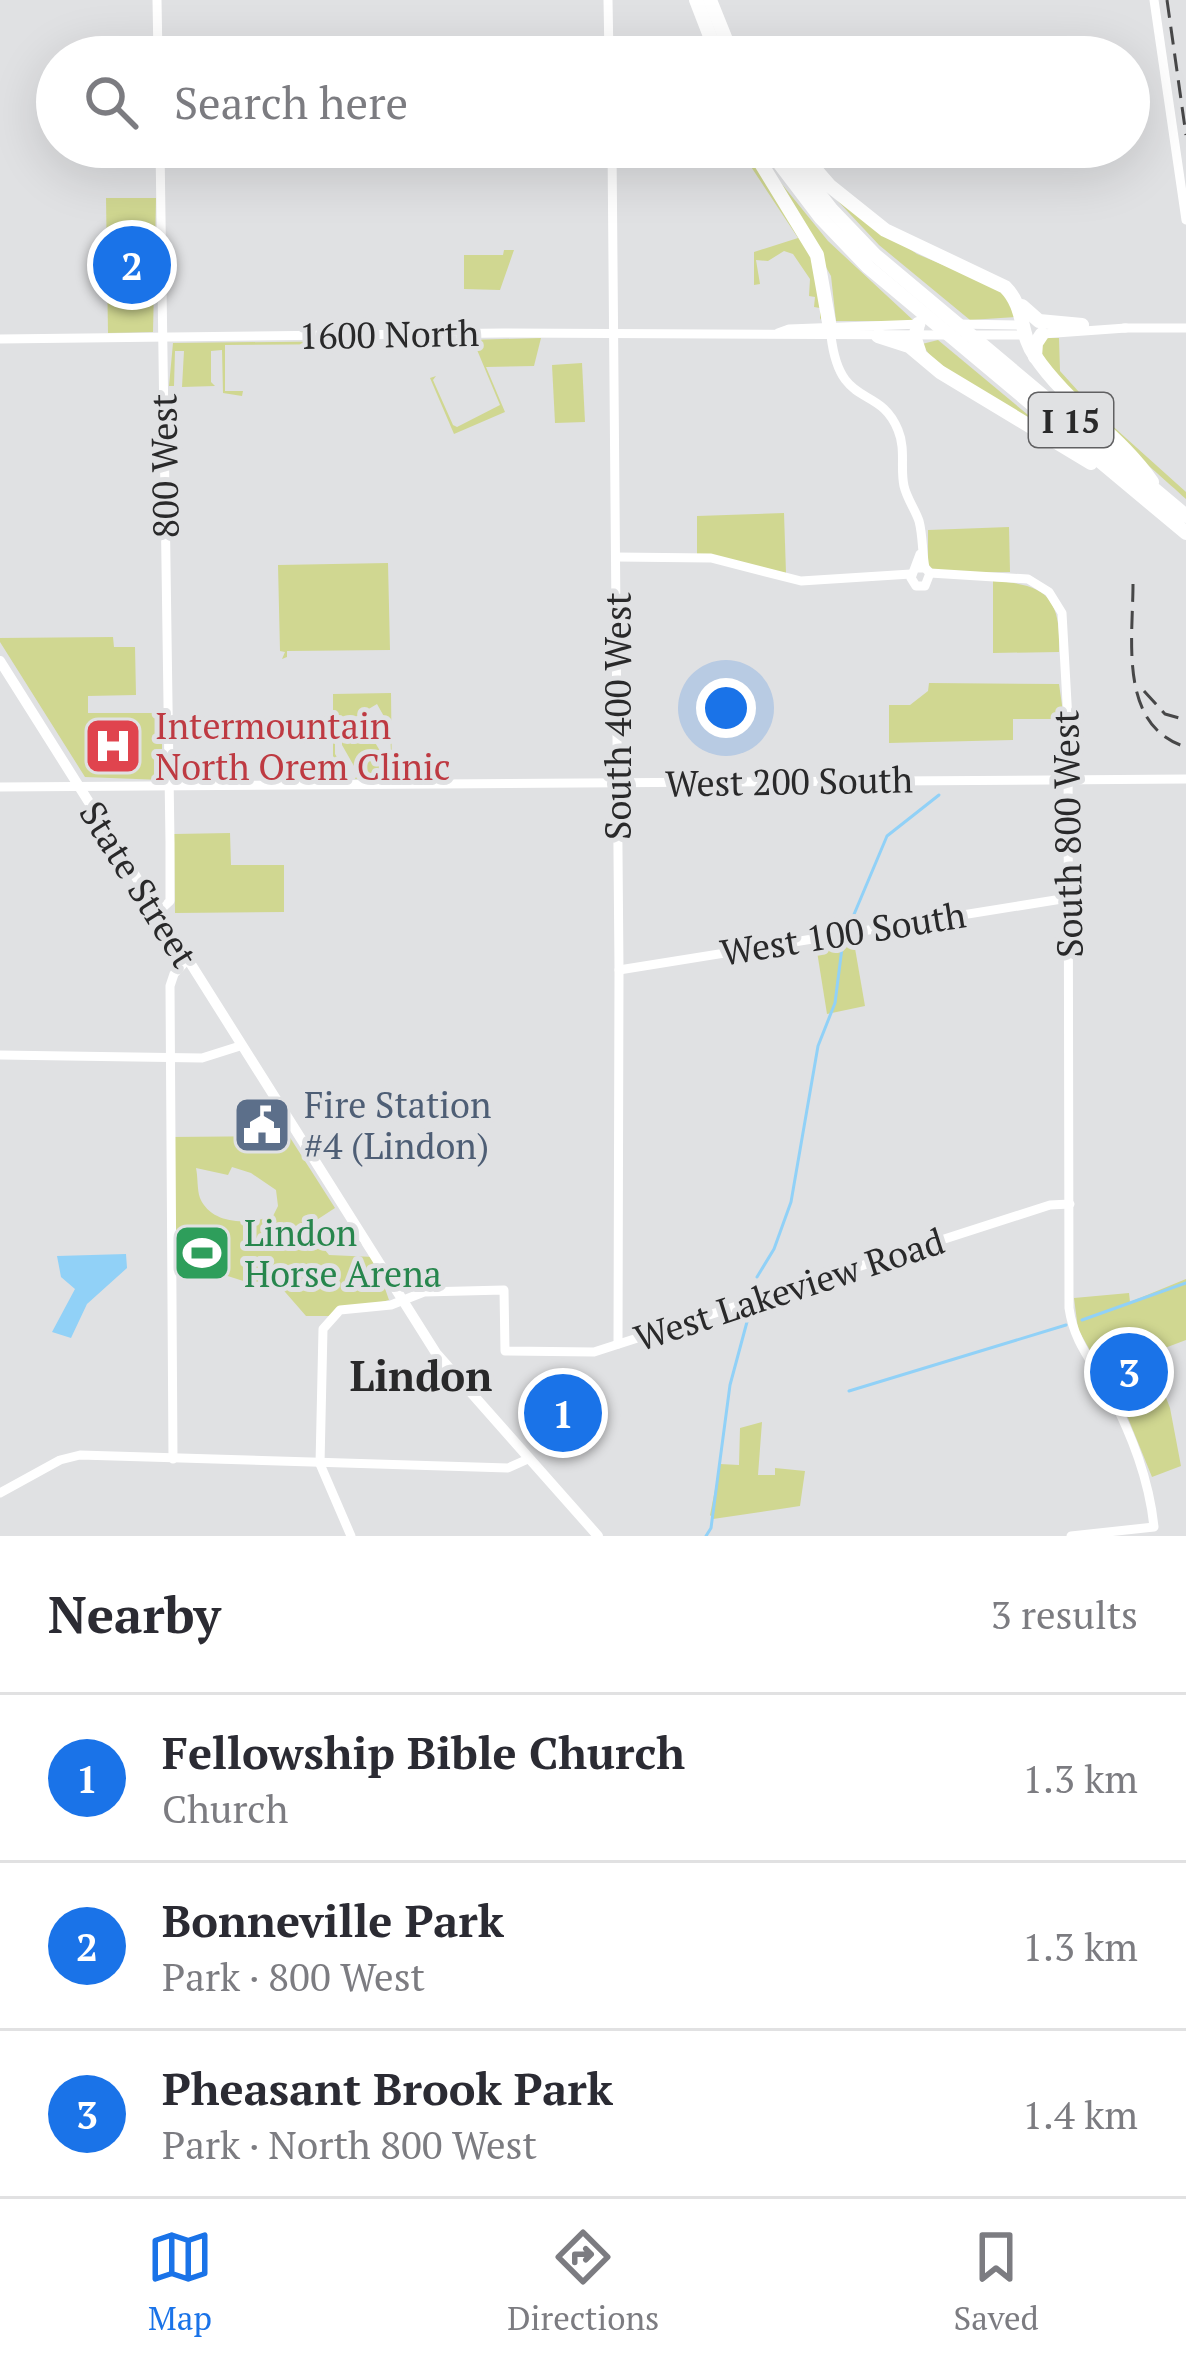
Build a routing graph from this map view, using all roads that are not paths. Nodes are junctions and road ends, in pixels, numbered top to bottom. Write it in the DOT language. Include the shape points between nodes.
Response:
graph roads {
  1 [pos="157,0"];
  2 [pos="608,0"];
  3 [pos="696,0"];
  4 [pos="710,0"];
  5 [pos="1154,0"];
  6 [pos="158,36"];
  7 [pos="609,36"];
  8 [pos="710,36"];
  9 [pos="725,36"];
  10 [pos="160,168"];
  11 [pos="612,168"];
  12 [pos="764,168"];
  13 [pos="783,168"];
  14 [pos="800,168"];
  15 [pos="814,168"];
  16 [pos="1186,220"];
  17 [pos="1018,303"];
  18 [pos="1082,325"];
  19 [pos="920,326"];
  20 [pos="1126,328"];
  21 [pos="1186,328"];
  22 [pos="1030,331"];
  23 [pos="615,332"];
  24 [pos="831,332"];
  25 [pos="878,336"];
  26 [pos="163,338"];
  27 [pos="0,340"];
  28 [pos="925,361"];
  29 [pos="1136,492"];
  30 [pos="1162,496"];
  31 [pos="1186,516"];
  32 [pos="1186,533"];
  33 [pos="616,557"];
  34 [pos="921,574"];
  35 [pos="0,662"];
  36 [pos="1069,779"];
  37 [pos="1186,779"];
  38 [pos="618,782"];
  39 [pos="78,786"];
  40 [pos="168,786"];
  41 [pos="0,787"];
  42 [pos="1068,898"];
  43 [pos="158,913"];
  44 [pos="187,960"];
  45 [pos="619,970"];
  46 [pos="240,1046"];
  47 [pos="0,1054"];
  48 [pos="170,1058"];
  49 [pos="1070,1204"];
  50 [pos="403,1300"];
  51 [pos="618,1344"];
  52 [pos="173,1459"];
  53 [pos="528,1459"];
  54 [pos="320,1464"];
  55 [pos="0,1493"];
  56 [pos="350,1536"];
  57 [pos="598,1536"];
  58 [pos="1071,1536"];
  1 -- 6 [label="street"];
  2 -- 7 [label="street"];
  3 -- 8 [label="highway"];
  4 -- 9 [label="highway"];
  5 -- 16 [label="street"];
  10 -- 26 [label="street, 800 West"];
  11 -- 23 [label="street, South 400 West"];
  12 -- 24 [label="highway" via="817,255"];
  13 -- 19 [label="highway, I 15"];
  14 -- 30 [label="highway, I 15" via="856,237"];
  15 -- 17 [label="highway" via="885,230 1005,287"];
  17 -- 18 [label="highway" via="1039,321"];
  17 -- 22 [label="highway"];
  18 -- 20 [label="street, 1600 North"];
  18 -- 22 [label="street, 1600 North"];
  19 -- 22 [label="street, 1600 North"];
  19 -- 24 [label="street, 1600 North"];
  19 -- 25 [label="street, 1600 North"];
  19 -- 28 [label="highway" via="916,344"];
  19 -- 29 [label="highway, I 15" via="958,344"];
  20 -- 21 [label="street, 1600 North"];
  20 -- 22 [label="street, 1600 North"];
  22 -- 30 [label="highway" via="1035,357"];
  23 -- 24 [label="street, 1600 North"];
  23 -- 26 [label="street, 1600 North"];
  23 -- 33 [label="street, South 400 West"];
  24 -- 25 [label="street, 1600 North"];
  24 -- 34 [label="street" via="842,378 886,412 899,433"];
  25 -- 28 [label="highway" via="904,343"];
  26 -- 27 [label="street, 1600 North"];
  26 -- 40 [label="street, 800 West"];
  28 -- 29 [label="highway"];
  29 -- 32 [label="highway, I 15"];
  30 -- 31 [label="highway, I 15"];
  33 -- 34 [label="street" via="711,558 801,581"];
  33 -- 38 [label="street, South 400 West"];
  34 -- 36 [label="street, South 800 West" via="1014,577 1036,582 1055,600 1063,620"];
  35 -- 39 [label="main road, State Street"];
  36 -- 37 [label="street, West 200 South"];
  36 -- 38 [label="street, West 200 South"];
  36 -- 42 [label="street, South 800 West"];
  38 -- 40 [label="street, West 200 South"];
  38 -- 45 [label="street, South 400 West"];
  39 -- 40 [label="street, West 200 South"];
  39 -- 41 [label="street, West 200 South"];
  39 -- 43 [label="main road, State Street"];
  40 -- 43 [label="street, 800 West" via="170,901"];
  42 -- 45 [label="street, West 100 South"];
  42 -- 49 [label="street, South 800 West"];
  43 -- 44 [label="main road, State Street"];
  44 -- 46 [label="main road, State Street"];
  44 -- 48 [label="street" via="170,986"];
  45 -- 51 [label="street, South 400 West"];
  46 -- 48 [label="street" via="216,1057"];
  46 -- 50 [label="main road, State Street"];
  47 -- 48 [label="street"];
  48 -- 52 [label="street"];
  49 -- 51 [label="street, West Lakeview Road"];
  49 -- 58 [label="street, South 800 West" via="1071,1322 1131,1436 1154,1527"];
  50 -- 51 [label="street, West Lakeview Road" via="439,1290 504,1290 506,1351 582,1354"];
  50 -- 53 [label="main road" via="436,1353"];
  50 -- 54 [label="street" via="329,1318"];
  52 -- 54 [label="street"];
  52 -- 55 [label="street" via="80,1455"];
  53 -- 54 [label="street" via="500,1468"];
  53 -- 57 [label="main road"];
  54 -- 56 [label="street"];
}
